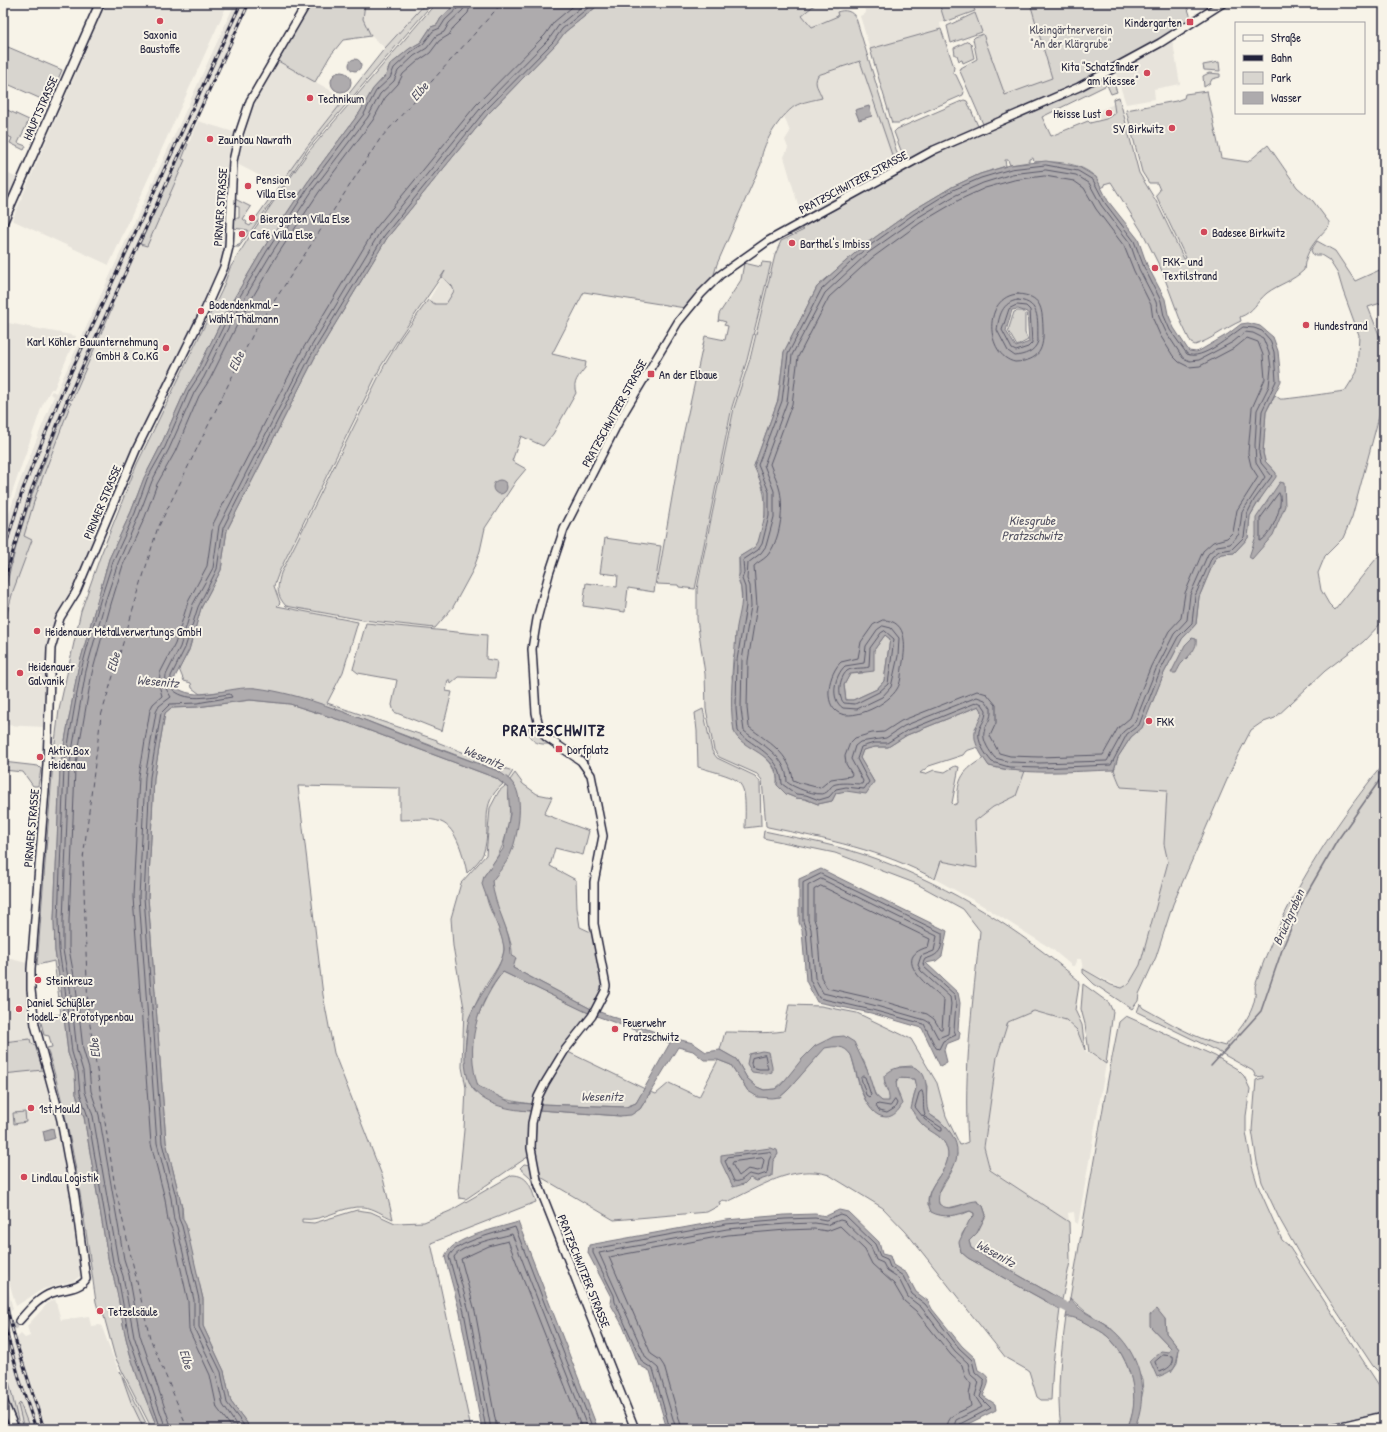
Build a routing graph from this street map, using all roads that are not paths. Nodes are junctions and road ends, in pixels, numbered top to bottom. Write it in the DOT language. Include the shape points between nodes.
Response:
graph roads {
  1 [pos="100,3"];
  2 [pos="307,3"];
  3 [pos="1223,3"];
  4 [pos="3,222"];
  5 [pos="19,1321"];
  6 [pos="3,1400"];
  7 [pos="1384,1417"];
  8 [pos="1384,1425"];
  9 [pos="15,1429"];
  10 [pos="635,1429"];
  11 [pos="1333,1429"];
  12 [pos="1369,1429"];
  1 -- 4 [label="main road, HAUPTSTRASSE"];
  2 -- 5 [label="street, PIRNAER STRASSE" via="250,101 239,134 234,161 229,246 224,267 136,450 76,592 57,625 50,658 48,742 31,969 32,1008 61,1120 86,1279 80,1285 41,1299"];
  3 -- 10 [label="street, PRATZSCHWITZER STRASSE" via="1160,43 1085,84 934,150 768,241 720,274 678,322 620,419 564,529 549,574 532,649 536,713 539,726 546,737 586,766 594,782 603,836 594,882 594,924 606,986 594,1013 565,1050 538,1097 533,1118 531,1148 537,1180"];
  6 -- 9 [label="street"];
  7 -- 11 [label="highway"];
  8 -- 12 [label="highway"];
}
